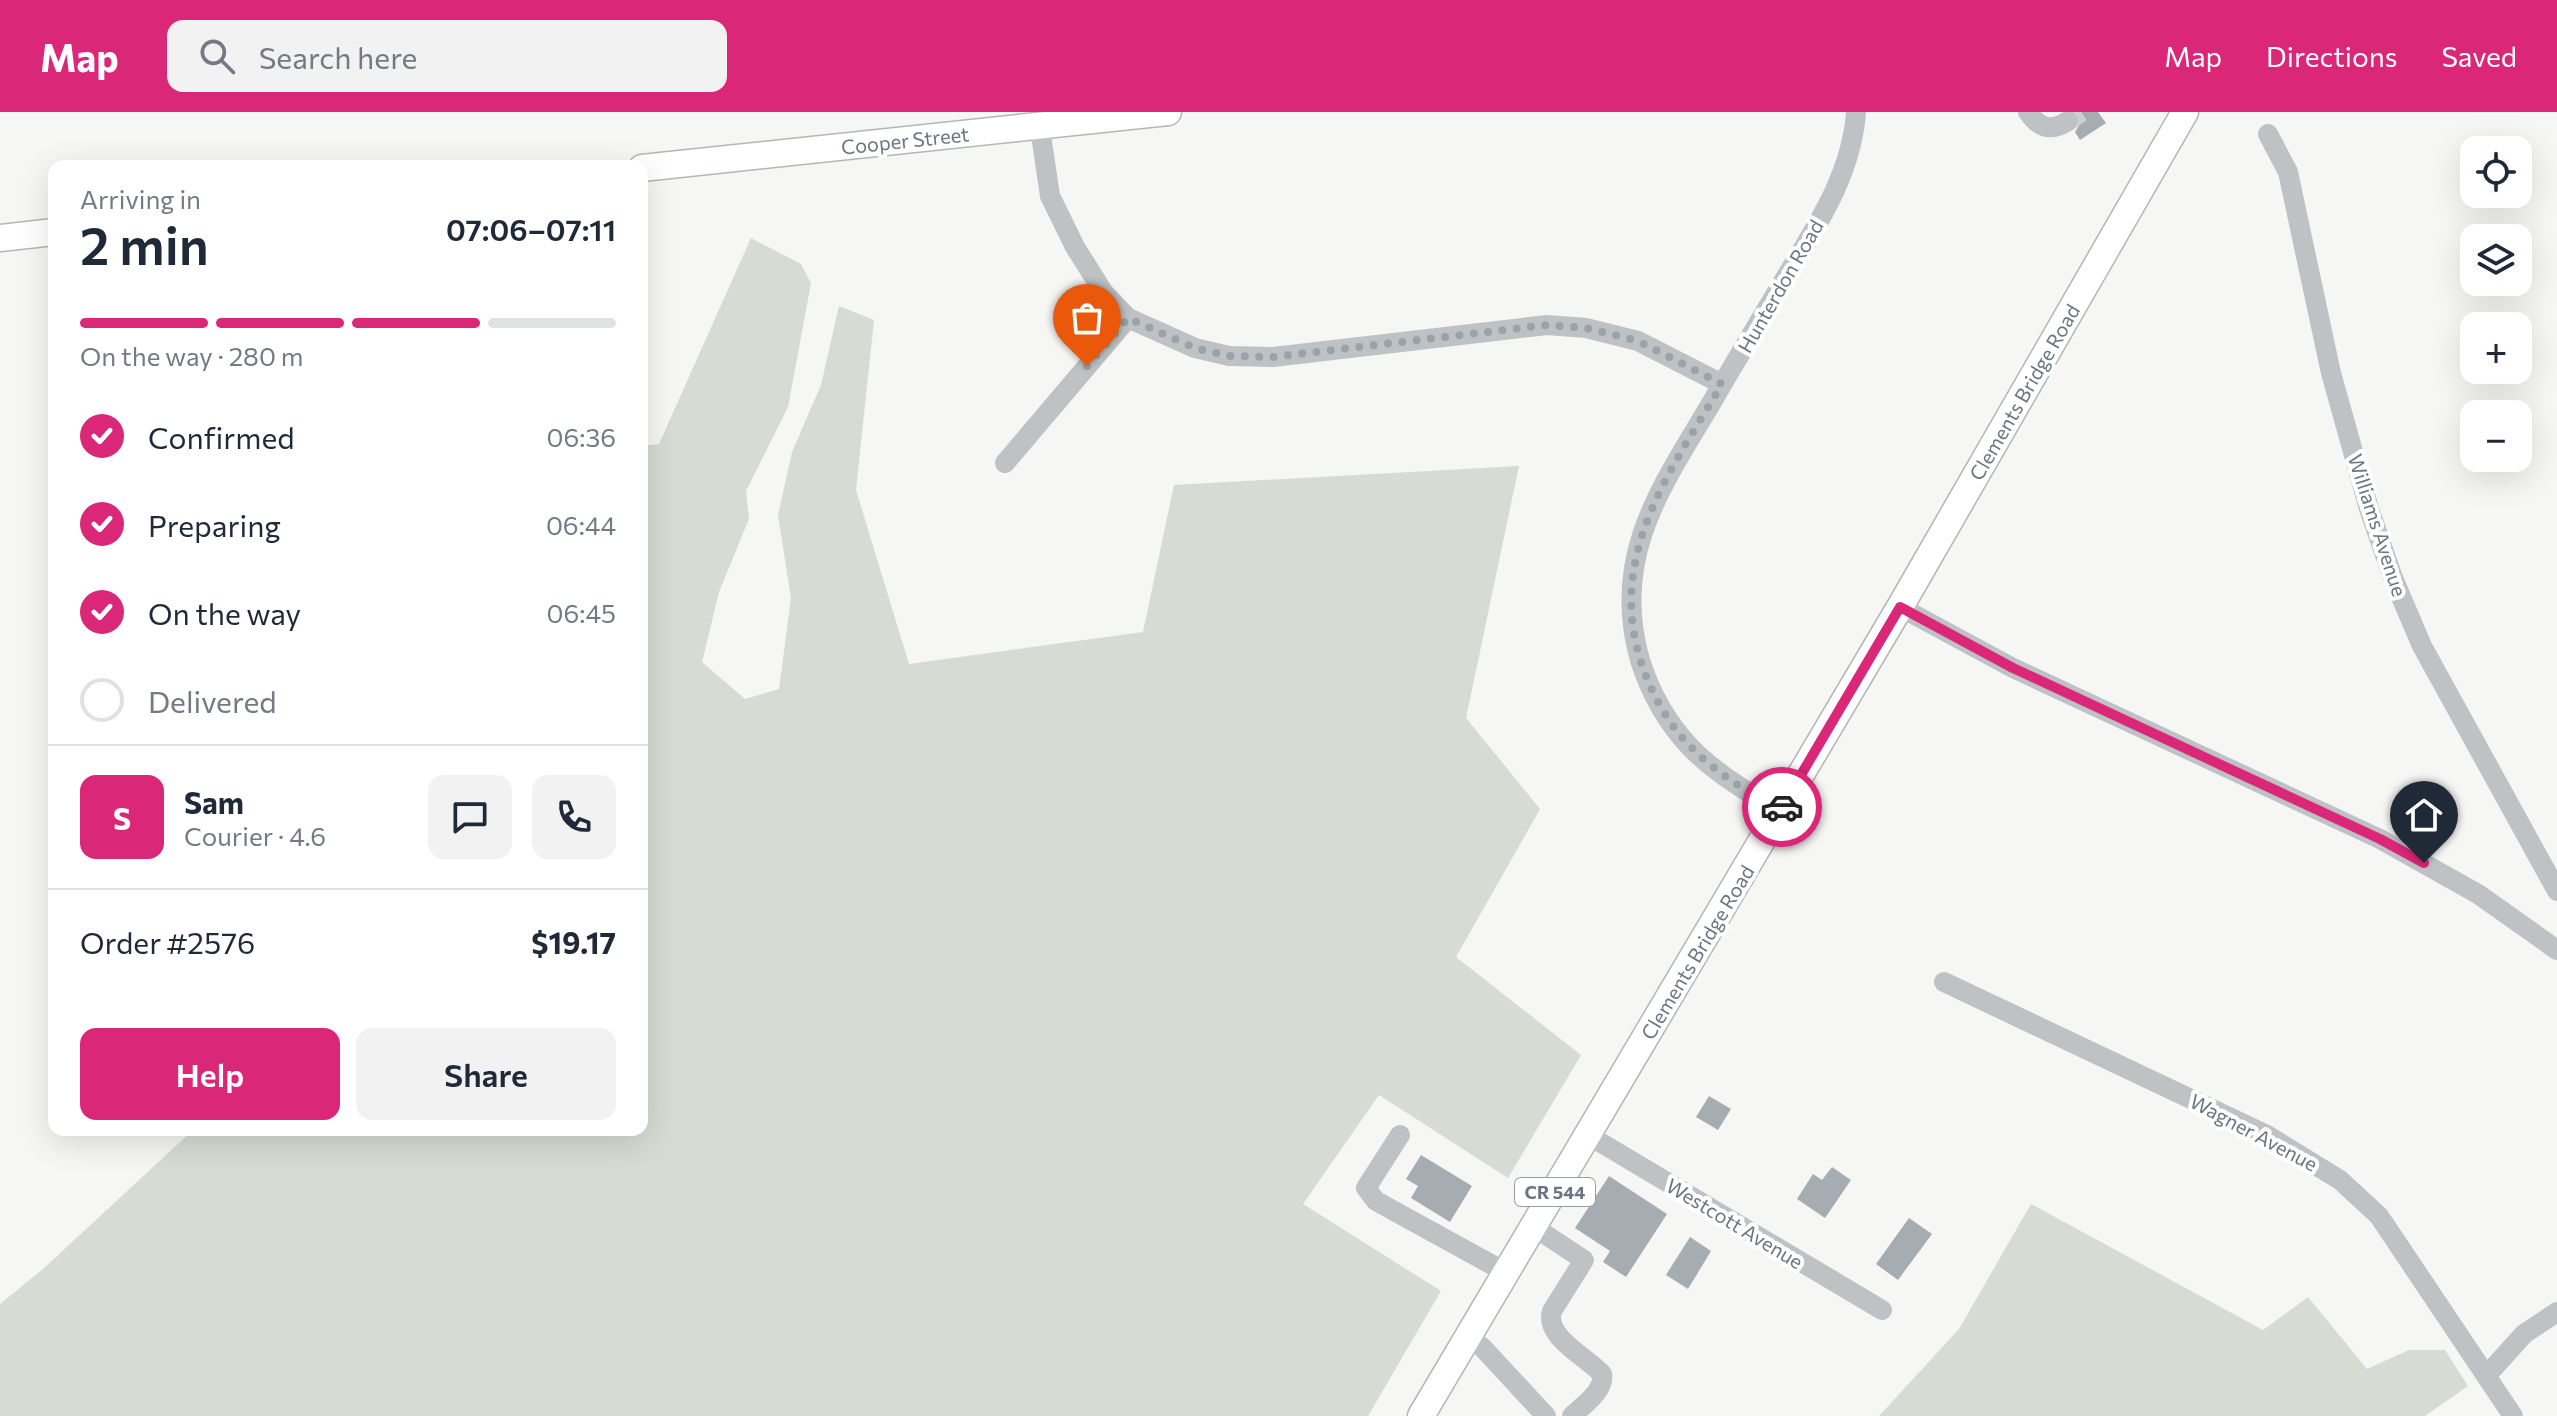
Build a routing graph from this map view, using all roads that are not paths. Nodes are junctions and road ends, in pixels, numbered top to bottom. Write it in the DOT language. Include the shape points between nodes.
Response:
graph roads {
  1 [pos="1856,112"];
  2 [pos="2028,112"];
  3 [pos="2040,112"];
  4 [pos="2185,112"];
  5 [pos="1158,113"];
  6 [pos="2063,116"];
  7 [pos="1040,128"];
  8 [pos="2268,134"];
  9 [pos="648,167"];
  10 [pos="48,233"];
  11 [pos="0,238"];
  12 [pos="1128,318"];
  13 [pos="1722,384"];
  14 [pos="1005,463"];
  15 [pos="1900,607"];
  16 [pos="1779,812"];
  17 [pos="2557,891"];
  18 [pos="2557,950"];
  19 [pos="1944,982"];
  20 [pos="1400,1135"];
  21 [pos="1588,1135"];
  22 [pos="1534,1227"];
  23 [pos="1507,1273"];
  24 [pos="1882,1310"];
  25 [pos="2557,1312"];
  26 [pos="1468,1336"];
  27 [pos="2487,1375"];
  28 [pos="1421,1416"];
  29 [pos="1546,1416"];
  30 [pos="1572,1416"];
  31 [pos="2513,1416"];
  1 -- 13 [label="street, Hunterdon Road" via="1844,171 1828,204"];
  2 -- 6 [label="street" via="2045,128 2057,128"];
  3 -- 6 [label="street"];
  4 -- 15 [label="main road, Clements Bridge Road / CR 544"];
  5 -- 7 [label="main road, Cooper Street"];
  7 -- 9 [label="main road, Cooper Street"];
  7 -- 12 [label="street" via="1050,196 1089,270"];
  8 -- 17 [label="street, Williams Avenue" via="2288,172 2331,373 2393,578 2422,646"];
  10 -- 11 [label="main road"];
  12 -- 13 [label="street" via="1195,348 1229,356 1273,357 1521,327 1586,328 1655,348"];
  12 -- 14 [label="street"];
  13 -- 16 [label="street, Hunterdon Road" via="1666,479 1640,537 1630,602 1648,684 1667,716 1711,766"];
  15 -- 16 [label="main road, Clements Bridge Road / CR 544"];
  15 -- 18 [label="street" via="2013,668 2380,839 2478,894"];
  16 -- 21 [label="main road, Clements Bridge Road / CR 544"];
  19 -- 27 [label="street, Wagner Avenue" via="2267,1135 2340,1180 2379,1216"];
  20 -- 23 [label="street" via="1366,1188 1376,1201"];
  21 -- 22 [label="main road, Clements Bridge Road / CR 544"];
  21 -- 24 [label="street, Westcott Avenue"];
  22 -- 23 [label="main road, Clements Bridge Road / CR 544"];
  22 -- 30 [label="street" via="1584,1260 1549,1320 1602,1374 1600,1388"];
  23 -- 26 [label="main road, Clements Bridge Road / CR 544"];
  25 -- 27 [label="street" via="2524,1334"];
  26 -- 28 [label="main road, Clements Bridge Road / CR 544"];
  26 -- 29 [label="street"];
  27 -- 31 [label="street, Wagner Avenue"];
}
